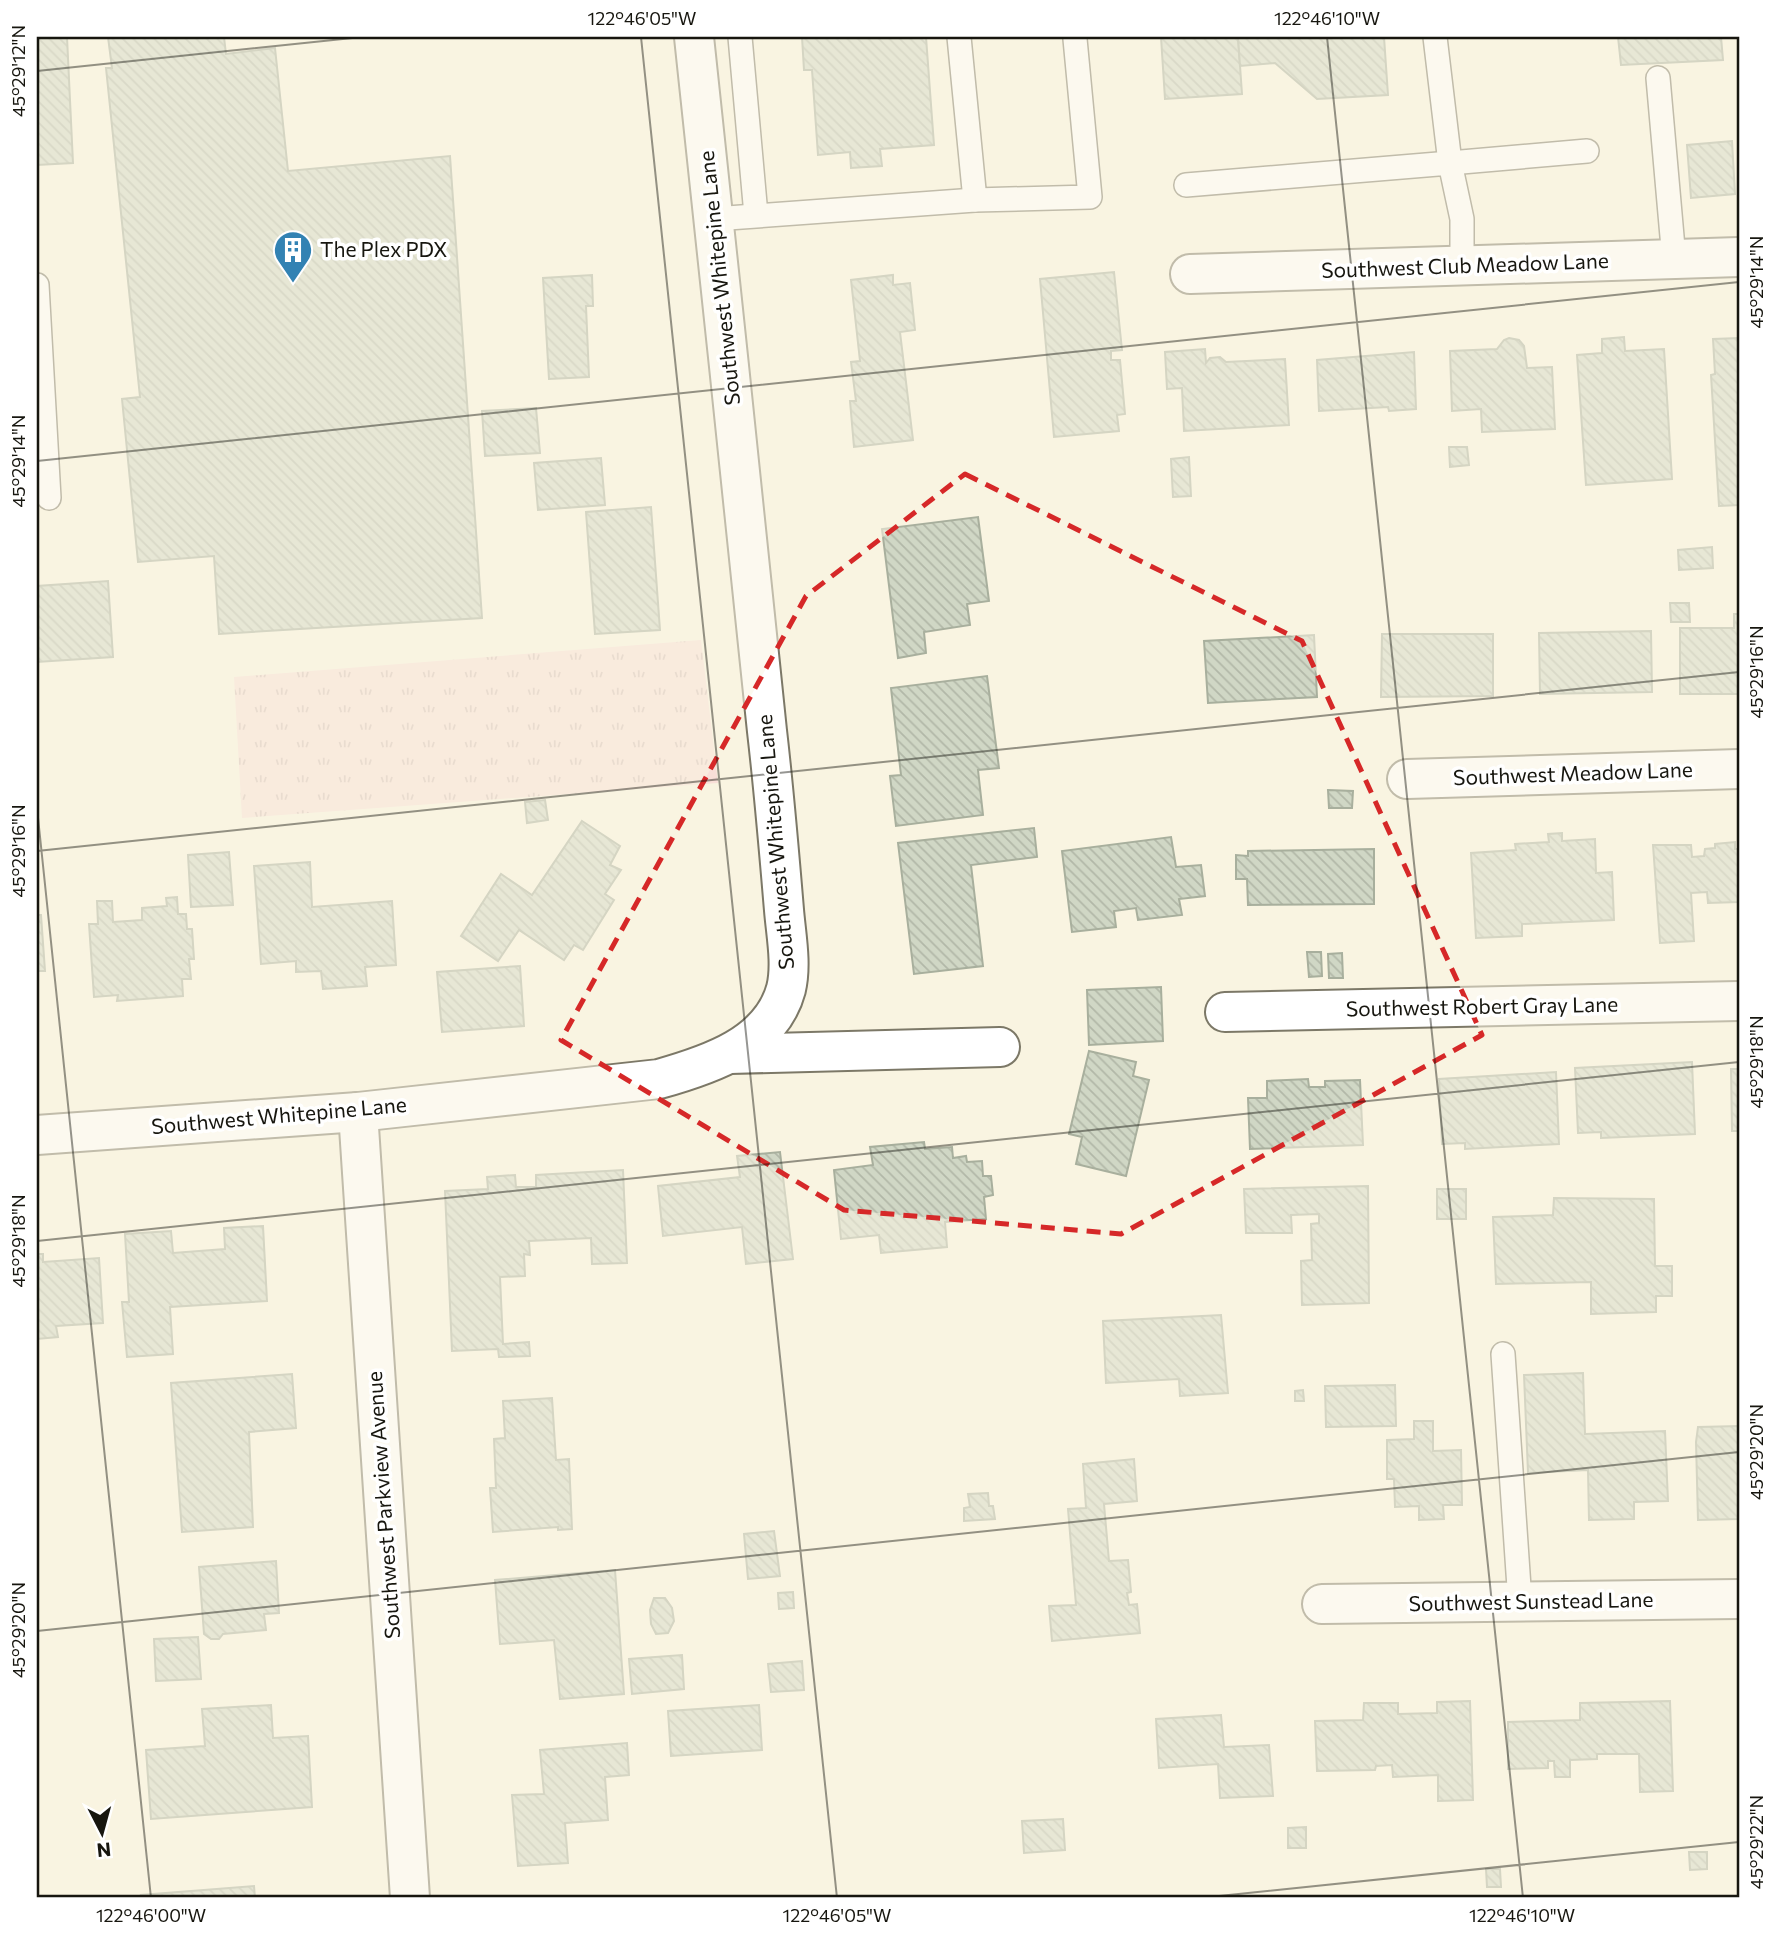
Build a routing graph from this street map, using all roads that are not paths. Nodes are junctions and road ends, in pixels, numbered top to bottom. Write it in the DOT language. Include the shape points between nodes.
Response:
graph roads {
  1 [pos="694,37"];
  2 [pos="740,37"];
  3 [pos="959,37"];
  4 [pos="1435,37"];
  5 [pos="1075,38"];
  6 [pos="1658,78"];
  7 [pos="1587,151"];
  8 [pos="1450,163"];
  9 [pos="1186,185"];
  10 [pos="975,200"];
  11 [pos="756,215"];
  12 [pos="714,219"];
  13 [pos="1739,257"];
  14 [pos="1674,259"];
  15 [pos="1462,266"];
  16 [pos="1190,274"];
  17 [pos="37,285"];
  18 [pos="49,498"];
  19 [pos="1739,769"];
  20 [pos="1407,779"];
  21 [pos="1739,1001"];
  22 [pos="1225,1012"];
  23 [pos="1000,1046"];
  24 [pos="730,1054"];
  25 [pos="358,1112"];
  26 [pos="37,1135"];
  27 [pos="1503,1354"];
  28 [pos="1739,1599"];
  29 [pos="1520,1602"];
  30 [pos="1322,1604"];
  31 [pos="410,1898"];
  1 -- 12 [label="street, Southwest Whitepine Lane"];
  2 -- 11 [label="lane"];
  3 -- 10 [label="lane"];
  4 -- 8 [label="lane"];
  5 -- 10 [label="lane" via="1090,197"];
  6 -- 14 [label="lane"];
  7 -- 8 [label="lane"];
  8 -- 9 [label="lane"];
  8 -- 15 [label="lane" via="1462,219"];
  10 -- 11 [label="lane"];
  11 -- 12 [label="lane"];
  12 -- 24 [label="street, Southwest Whitepine Lane" via="788,962 786,988 774,1016"];
  13 -- 14 [label="street, Southwest Club Meadow Lane"];
  14 -- 15 [label="street, Southwest Club Meadow Lane"];
  15 -- 16 [label="street, Southwest Club Meadow Lane"];
  17 -- 18 [label="lane"];
  19 -- 20 [label="street, Southwest Meadow Lane"];
  21 -- 22 [label="street, Southwest Robert Gray Lane"];
  23 -- 24 [label="street"];
  24 -- 25 [label="street, Southwest Whitepine Lane" via="659,1079"];
  25 -- 26 [label="street, Southwest Whitepine Lane"];
  25 -- 31 [label="street, Southwest Parkview Avenue"];
  27 -- 29 [label="lane"];
  28 -- 29 [label="street, Southwest Sunstead Lane"];
  29 -- 30 [label="street, Southwest Sunstead Lane"];
}
